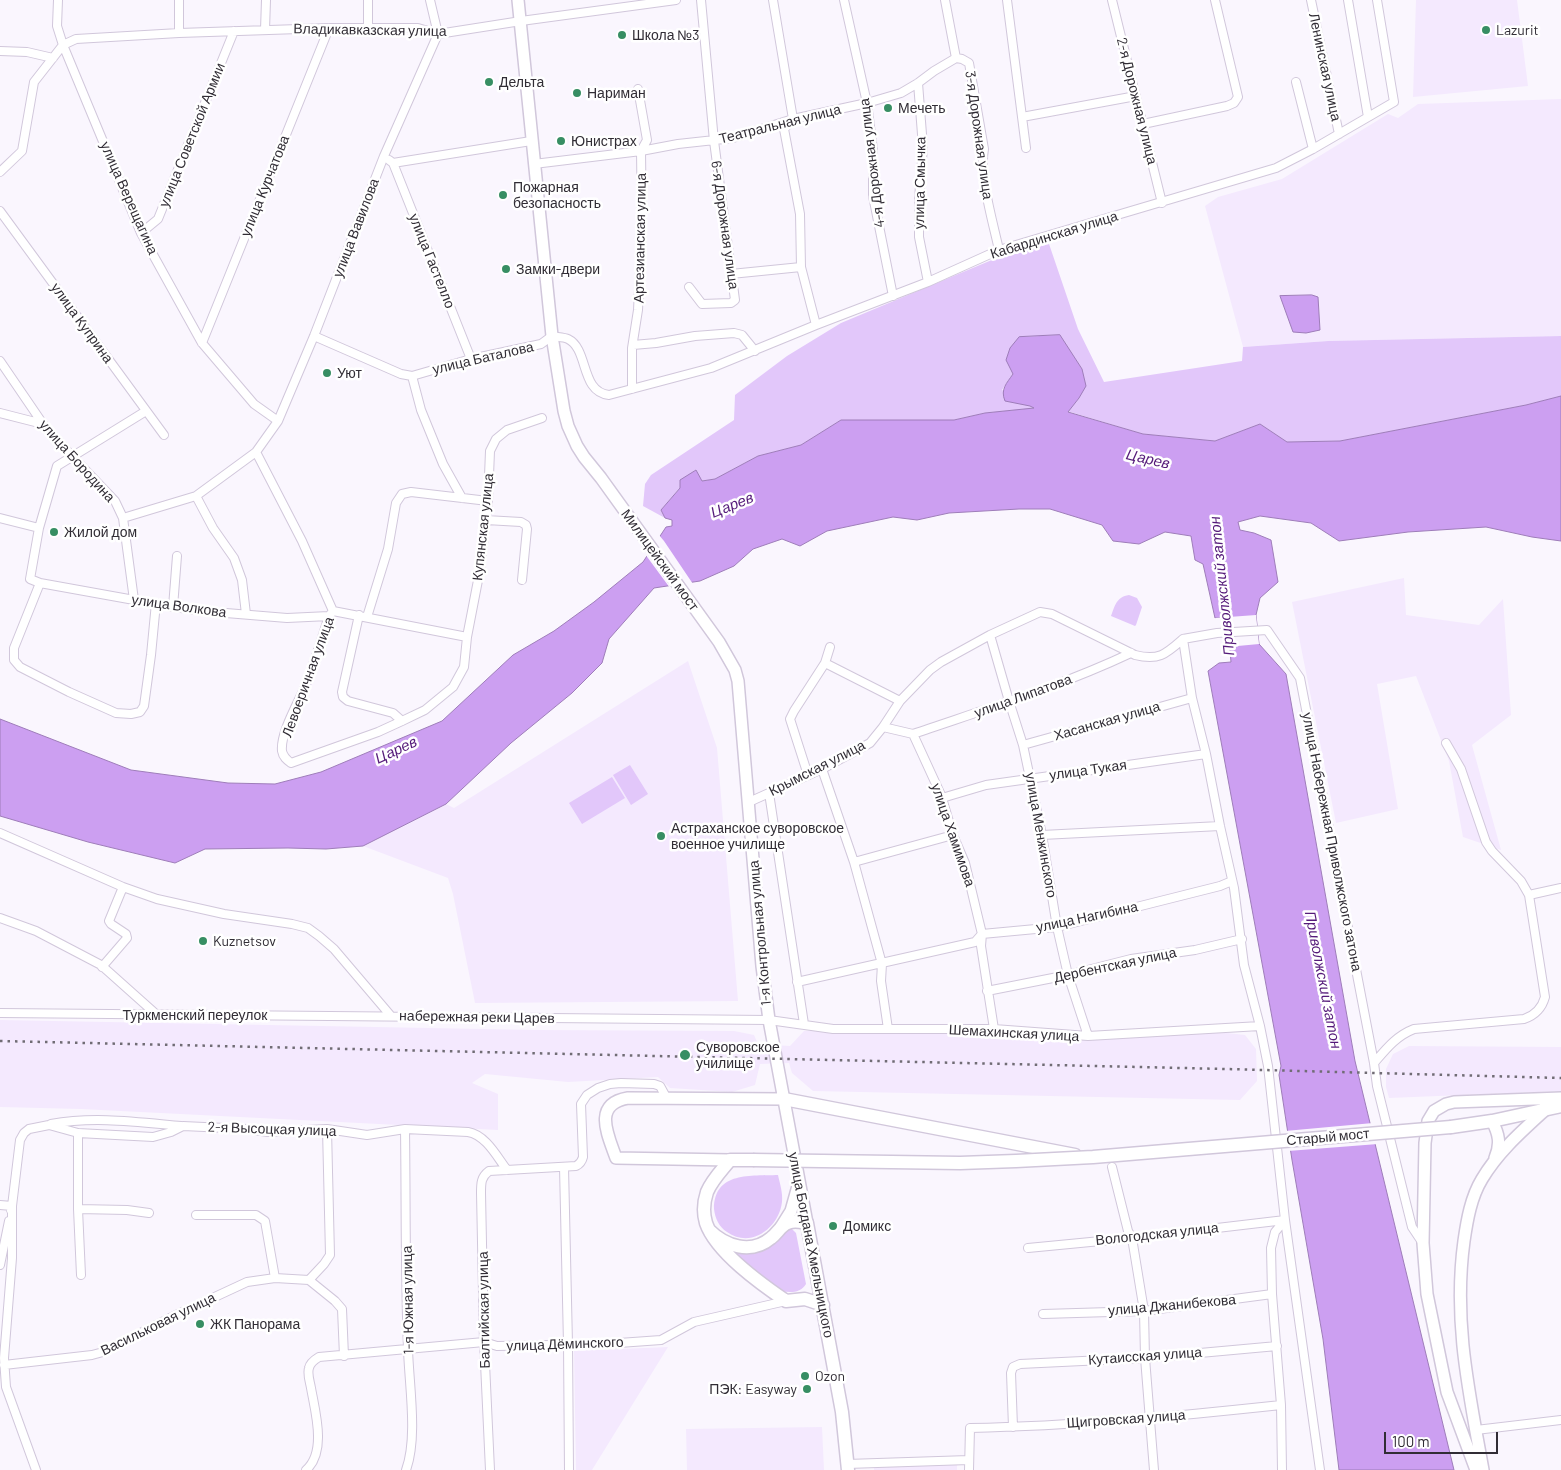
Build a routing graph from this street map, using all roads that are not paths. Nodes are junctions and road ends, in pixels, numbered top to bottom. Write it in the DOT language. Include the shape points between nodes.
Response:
graph roads {
  1 [pos="58,0"];
  2 [pos="179,0"];
  3 [pos="266,0"];
  4 [pos="368,0"];
  5 [pos="430,0"];
  6 [pos="518,0"];
  7 [pos="608,0"];
  8 [pos="676,0"];
  9 [pos="701,0"];
  10 [pos="773,0"];
  11 [pos="845,0"];
  12 [pos="945,0"];
  13 [pos="1007,0"];
  14 [pos="1112,0"];
  15 [pos="1215,0"];
  16 [pos="1311,0"];
  17 [pos="1348,0"];
  18 [pos="1377,0"];
  19 [pos="608,9"];
  20 [pos="521,21"];
  21 [pos="329,28"];
  22 [pos="368,29"];
  23 [pos="265,30"];
  24 [pos="234,31"];
  25 [pos="179,33"];
  26 [pos="438,34"];
  27 [pos="63,45"];
  28 [pos="0,51"];
  29 [pos="53,58"];
  30 [pos="956,58"];
  31 [pos="1296,82"];
  32 [pos="918,83"];
  33 [pos="638,88"];
  34 [pos="1136,96"];
  35 [pos="867,103"];
  36 [pos="1022,117"];
  37 [pos="1368,117"];
  38 [pos="793,119"];
  39 [pos="1142,124"];
  40 [pos="1339,134"];
  41 [pos="714,140"];
  42 [pos="531,141"];
  43 [pos="1026,148"];
  44 [pos="1313,149"];
  45 [pos="641,151"];
  46 [pos="384,156"];
  47 [pos="393,163"];
  48 [pos="534,164"];
  49 [pos="0,172"];
  50 [pos="1162,203"];
  51 [pos="0,211"];
  52 [pos="141,233"];
  53 [pos="999,250"];
  54 [pos="801,267"];
  55 [pos="732,274"];
  56 [pos="928,282"];
  57 [pos="689,287"];
  58 [pos="892,296"];
  59 [pos="816,325"];
  60 [pos="314,336"];
  61 [pos="552,336"];
  62 [pos="202,343"];
  63 [pos="632,345"];
  64 [pos="754,350"];
  65 [pos="471,359"];
  66 [pos="0,362"];
  67 [pos="711,368"];
  68 [pos="412,376"];
  69 [pos="632,389"];
  70 [pos="146,411"];
  71 [pos="0,413"];
  72 [pos="542,418"];
  73 [pos="278,421"];
  74 [pos="43,424"];
  75 [pos="164,435"];
  76 [pos="256,452"];
  77 [pos="72,456"];
  78 [pos="196,496"];
  79 [pos="462,498"];
  80 [pos="488,501"];
  81 [pos="0,518"];
  82 [pos="123,518"];
  83 [pos="486,520"];
  84 [pos="39,528"];
  85 [pos="177,556"];
  86 [pos="522,580"];
  87 [pos="40,583"];
  88 [pos="134,600"];
  89 [pos="156,603"];
  90 [pos="173,606"];
  91 [pos="246,614"];
  92 [pos="331,614"];
  93 [pos="363,616"];
  94 [pos="990,635"];
  95 [pos="467,637"];
  96 [pos="1182,639"];
  97 [pos="719,642"];
  98 [pos="830,647"];
  99 [pos="1131,653"];
  100 [pos="825,663"];
  101 [pos="464,666"];
  102 [pos="1192,698"];
  103 [pos="900,701"];
  104 [pos="1009,702"];
  105 [pos="402,721"];
  106 [pos="883,727"];
  107 [pos="913,734"];
  108 [pos="1446,743"];
  109 [pos="1023,745"];
  110 [pos="1206,754"];
  111 [pos="822,769"];
  112 [pos="808,775"];
  113 [pos="1031,778"];
  114 [pos="769,793"];
  115 [pos="942,798"];
  116 [pos="749,802"];
  117 [pos="1220,826"];
  118 [pos="0,833"];
  119 [pos="953,835"];
  120 [pos="1042,835"];
  121 [pos="854,862"];
  122 [pos="1232,881"];
  123 [pos="124,887"];
  124 [pos="1561,888"];
  125 [pos="1529,895"];
  126 [pos="0,918"];
  127 [pos="1057,927"];
  128 [pos="982,934"];
  129 [pos="1242,939"];
  130 [pos="882,964"];
  131 [pos="102,967"];
  132 [pos="1068,975"];
  133 [pos="797,982"];
  134 [pos="987,990"];
  135 [pos="0,1013"];
  136 [pos="157,1015"];
  137 [pos="391,1016"];
  138 [pos="769,1020"];
  139 [pos="804,1024"];
  140 [pos="1260,1026"];
  141 [pos="888,1029"];
  142 [pos="994,1030"];
  143 [pos="1088,1036"];
  144 [pos="1374,1063"];
  145 [pos="666,1097"];
  146 [pos="1561,1098"];
  147 [pos="784,1099"];
  148 [pos="1544,1104"];
  149 [pos="1561,1106"];
  150 [pos="1492,1121"];
  151 [pos="49,1125"];
  152 [pos="183,1126"];
  153 [pos="327,1129"];
  154 [pos="405,1129"];
  155 [pos="78,1133"];
  156 [pos="1093,1157"];
  157 [pos="730,1160"];
  158 [pos="1494,1162"];
  159 [pos="1112,1166"];
  160 [pos="564,1167"];
  161 [pos="507,1170"];
  162 [pos="800,1182"];
  163 [pos="0,1205"];
  164 [pos="12,1206"];
  165 [pos="78,1209"];
  166 [pos="149,1213"];
  167 [pos="196,1215"];
  168 [pos="1285,1220"];
  169 [pos="807,1223"];
  170 [pos="781,1227"];
  171 [pos="709,1230"];
  172 [pos="1132,1238"];
  173 [pos="1423,1243"];
  174 [pos="1028,1248"];
  175 [pos="0,1265"];
  176 [pos="81,1275"];
  177 [pos="275,1278"];
  178 [pos="309,1280"];
  179 [pos="1272,1294"];
  180 [pos="786,1301"];
  181 [pos="823,1305"];
  182 [pos="1144,1311"];
  183 [pos="1042,1314"];
  184 [pos="484,1342"];
  185 [pos="568,1344"];
  186 [pos="1277,1346"];
  187 [pos="408,1348"];
  188 [pos="344,1356"];
  189 [pos="1145,1358"];
  190 [pos="4,1365"];
  191 [pos="1282,1405"];
  192 [pos="1149,1418"];
  193 [pos="1561,1420"];
  194 [pos="1013,1427"];
  195 [pos="1476,1430"];
  196 [pos="969,1460"];
  197 [pos="848,1467"];
  198 [pos="36,1470"];
  199 [pos="306,1470"];
  200 [pos="406,1470"];
  201 [pos="490,1470"];
  202 [pos="569,1470"];
  203 [pos="969,1470"];
  204 [pos="1154,1470"];
  205 [pos="1282,1470"];
  206 [pos="1320,1470"];
  207 [pos="1476,1470"];
  208 [pos="1483,1470"];
  1 -- 27 [label="street, улица Верещагина" via="57,26"];
  2 -- 25 [label="street"];
  3 -- 23 [label="street"];
  4 -- 22 [label="street"];
  5 -- 26 [label="street"];
  6 -- 20 [label="main road, Милицейский мост"];
  7 -- 19 [label="street"];
  8 -- 19 [label="street, Владикавказская улица"];
  9 -- 41 [label="street, 6-я Дорожная улица"];
  10 -- 38 [label="street"];
  11 -- 35 [label="street, 4-я Дорожная улица"];
  12 -- 30 [label="street, 3-я Дорожная улица"];
  13 -- 36 [label="street"];
  14 -- 34 [label="street, 2-я Дорожная улица"];
  15 -- 39 [label="street" via="1238,97 1227,106"];
  16 -- 40 [label="street, Ленинская улица"];
  17 -- 37 [label="street"];
  18 -- 37 [label="street, Кабардинская улица" via="1394,102"];
  19 -- 20 [label="street, Владикавказская улица"];
  20 -- 26 [label="street, Владикавказская улица"];
  20 -- 42 [label="main road, Милицейский мост"];
  21 -- 22 [label="street, Владикавказская улица"];
  21 -- 23 [label="street, Владикавказская улица"];
  21 -- 62 [label="street, улица Курчатова"];
  22 -- 26 [label="street, Владикавказская улица" via="418,28"];
  23 -- 24 [label="street, Владикавказская улица"];
  24 -- 25 [label="street, Владикавказская улица"];
  24 -- 52 [label="street, улица Советской Армии" via="158,219"];
  25 -- 27 [label="street, Владикавказская улица" via="76,39"];
  26 -- 46 [label="street, улица Вавилова"];
  27 -- 29 [label="street"];
  27 -- 52 [label="street, улица Верещагина"];
  28 -- 29 [label="street" via="27,52"];
  29 -- 49 [label="street" via="34,82 22,151"];
  30 -- 32 [label="street, Театральная улица"];
  30 -- 53 [label="street, 3-я Дорожная улица" via="969,63 984,149 983,172"];
  31 -- 44 [label="street"];
  32 -- 35 [label="street, Театральная улица"];
  32 -- 56 [label="street, улица Смычка" via="923,147 919,237"];
  33 -- 45 [label="street, Артезианская улица" via="647,140"];
  34 -- 36 [label="street"];
  34 -- 39 [label="street, 2-я Дорожная улица"];
  35 -- 38 [label="street, Театральная улица"];
  35 -- 58 [label="street, 4-я Дорожная улица" via="873,150 873,196"];
  36 -- 43 [label="street"];
  37 -- 40 [label="street, Кабардинская улица"];
  38 -- 41 [label="street, Театральная улица" via="733,138"];
  38 -- 54 [label="street" via="784,129 800,214"];
  39 -- 50 [label="street, 2-я Дорожная улица"];
  40 -- 44 [label="street, Кабардинская улица"];
  41 -- 45 [label="street, Театральная улица"];
  41 -- 55 [label="street, 6-я Дорожная улица"];
  42 -- 47 [label="street"];
  42 -- 48 [label="main road, Милицейский мост"];
  44 -- 50 [label="street, Кабардинская улица" via="1276,168"];
  45 -- 48 [label="street, Театральная улица"];
  45 -- 63 [label="street, Артезианская улица" via="642,230 638,310"];
  46 -- 47 [label="street"];
  46 -- 60 [label="street, улица Вавилова"];
  47 -- 65 [label="street, улица Гастелло"];
  48 -- 61 [label="main road, Милицейский мост"];
  50 -- 53 [label="street, Кабардинская улица"];
  51 -- 70 [label="street, улица Куприна"];
  52 -- 62 [label="street, улица Верещагина"];
  53 -- 56 [label="street, Кабардинская улица"];
  54 -- 55 [label="street"];
  54 -- 59 [label="street"];
  55 -- 57 [label="street, 6-я Дорожная улица" via="735,300 731,303 702,304"];
  56 -- 58 [label="street, Кабардинская улица"];
  58 -- 59 [label="street, Кабардинская улица"];
  59 -- 64 [label="street, Кабардинская улица"];
  60 -- 68 [label="street"];
  60 -- 73 [label="street, улица Вавилова"];
  61 -- 65 [label="street, улица Баталова" via="542,344"];
  61 -- 69 [label="street, улица Баталова" via="568,339 576,346 598,392 609,394"];
  61 -- 97 [label="main road, Милицейский мост" via="568,426 584,457"];
  62 -- 73 [label="street, улица Верещагина" via="254,404"];
  63 -- 64 [label="street" via="734,333 741,334"];
  63 -- 69 [label="street, Артезианская улица"];
  64 -- 67 [label="street, Кабардинская улица"];
  65 -- 68 [label="street, улица Баталова"];
  66 -- 74 [label="street, улица Бородина"];
  67 -- 69 [label="street, улица Баталова"];
  68 -- 79 [label="street" via="421,410 443,464"];
  70 -- 75 [label="street, улица Куприна"];
  70 -- 77 [label="street"];
  71 -- 74 [label="street"];
  72 -- 80 [label="street, Купянская улица" via="506,430 493,444"];
  73 -- 76 [label="street, улица Вавилова"];
  74 -- 77 [label="street, улица Бородина"];
  76 -- 78 [label="street, улица Вавилова"];
  76 -- 92 [label="street, Левоеричная улица" via="302,541"];
  77 -- 82 [label="street, улица Бородина" via="115,501"];
  77 -- 84 [label="street" via="57,466"];
  78 -- 82 [label="street, улица Вавилова"];
  78 -- 91 [label="street" via="234,558 242,580"];
  79 -- 80 [label="street"];
  79 -- 93 [label="street" via="411,492 402,494 396,504 388,548"];
  80 -- 83 [label="street, Купянская улица"];
  81 -- 84 [label="street"];
  82 -- 88 [label="street, улица Бородина"];
  83 -- 86 [label="street" via="526,525"];
  83 -- 95 [label="street, Купянская улица"];
  84 -- 87 [label="street, улица Волкова" via="30,579"];
  85 -- 90 [label="street"];
  87 -- 88 [label="street, улица Волкова"];
  87 -- 89 [label="street" via="14,648 14,660 69,692 116,713 140,712 144,706"];
  88 -- 89 [label="street, улица Волкова"];
  89 -- 90 [label="street, улица Волкова"];
  90 -- 91 [label="street, улица Волкова"];
  91 -- 92 [label="street, улица Волкова" via="287,618"];
  92 -- 93 [label="street, улица Волкова"];
  92 -- 105 [label="street, Левоеричная улица" via="284,739 282,751 286,759 291,763 307,758"];
  93 -- 95 [label="street, улица Волкова"];
  93 -- 105 [label="street" via="343,697 394,713"];
  94 -- 99 [label="street, Крымская улица" via="1046,612"];
  94 -- 103 [label="street, Крымская улица" via="930,670"];
  94 -- 104 [label="street, улица Менжинского"];
  95 -- 101 [label="street, Купянская улица"];
  96 -- 99 [label="street, Крымская улица" via="1159,657"];
  96 -- 102 [label="street"];
  96 -- 144 [label="street, улица Набережная Приволжского затона" via="1267,630 1300,678"];
  97 -- 116 [label="main road, 1-я Контрольная улица" via="738,681"];
  98 -- 100 [label="street"];
  99 -- 104 [label="street, улица Липатова"];
  100 -- 103 [label="street"];
  100 -- 112 [label="street" via="790,719"];
  101 -- 105 [label="street, Левоеричная улица" via="453,688 425,710"];
  102 -- 109 [label="street, Хасанская улица"];
  102 -- 110 [label="street"];
  103 -- 106 [label="street, Крымская улица"];
  104 -- 107 [label="street, улица Липатова"];
  104 -- 109 [label="street, улица Менжинского"];
  106 -- 107 [label="street"];
  106 -- 111 [label="street, Крымская улица" via="870,743"];
  107 -- 115 [label="street, улица Хамимова"];
  108 -- 125 [label="street" via="1461,768 1486,842"];
  109 -- 113 [label="street, улица Менжинского"];
  110 -- 113 [label="street, улица Тукая"];
  110 -- 117 [label="street"];
  111 -- 112 [label="street, Крымская улица"];
  111 -- 121 [label="street"];
  112 -- 114 [label="street, Крымская улица"];
  113 -- 115 [label="street, улица Тукая" via="986,785"];
  113 -- 120 [label="street, улица Менжинского"];
  114 -- 116 [label="street, Крымская улица"];
  114 -- 133 [label="street"];
  115 -- 119 [label="street, улица Хамимова"];
  116 -- 138 [label="main road, 1-я Контрольная улица"];
  117 -- 120 [label="street"];
  117 -- 122 [label="street"];
  118 -- 123 [label="street, набережная реки Царев"];
  119 -- 121 [label="street"];
  119 -- 128 [label="street, улица Хамимова" via="966,863"];
  120 -- 127 [label="street, улица Менжинского"];
  121 -- 130 [label="street"];
  122 -- 127 [label="street, улица Нагибина"];
  122 -- 129 [label="street"];
  123 -- 131 [label="street" via="109,921 127,938"];
  123 -- 137 [label="street, набережная реки Царев" via="157,899 224,914 308,928 334,949"];
  124 -- 125 [label="street"];
  125 -- 144 [label="street" via="1545,997 1537,1012 1524,1019 1414,1029 1394,1040"];
  126 -- 131 [label="street" via="36,930"];
  127 -- 128 [label="street, улица Нагибина"];
  127 -- 132 [label="street, улица Менжинского"];
  128 -- 130 [label="street, улица Нагибина" via="975,942"];
  128 -- 134 [label="street, улица Хамимова"];
  129 -- 132 [label="street, Дербентская улица" via="1196,950 1131,959"];
  129 -- 140 [label="street" via="1244,964"];
  130 -- 133 [label="street, улица Нагибина"];
  130 -- 141 [label="street" via="881,981"];
  131 -- 136 [label="street"];
  132 -- 134 [label="street, Дербентская улица"];
  132 -- 143 [label="street, улица Менжинского"];
  133 -- 139 [label="street"];
  134 -- 142 [label="street, улица Хамимова"];
  135 -- 136 [label="street, Туркменский переулок"];
  136 -- 137 [label="street, Туркменский переулок"];
  137 -- 138 [label="street, набережная реки Царев"];
  138 -- 139 [label="street, Шемахинская улица"];
  138 -- 147 [label="main road, улица Богдана Хмельницкого"];
  139 -- 141 [label="street, Шемахинская улица" via="833,1029"];
  140 -- 143 [label="street, Шемахинская улица"];
  140 -- 168 [label="street" via="1268,1066"];
  141 -- 142 [label="street, Шемахинская улица"];
  142 -- 143 [label="street, Шемахинская улица"];
  144 -- 173 [label="street, улица Набережная Приволжского затона" via="1412,1227"];
  145 -- 147 [label="main road"];
  145 -- 157 [label="main road" via="628,1098 610,1106 605,1120 616,1158"];
  145 -- 160 [label="street" via="660,1086 654,1084 610,1084 592,1091 581,1104 583,1159 576,1166"];
  146 -- 148 [label="main road"];
  147 -- 156 [label="main road, bridge"];
  147 -- 162 [label="main road, улица Богдана Хмельницкого"];
  148 -- 149 [label="main road, Старый мост"];
  148 -- 150 [label="main road, Старый мост"];
  148 -- 158 [label="main road"];
  148 -- 173 [label="main road" via="1454,1102 1434,1111 1428,1121 1425,1143"];
  150 -- 156 [label="main road, Старый мост, bridge"];
  150 -- 158 [label="main road" via="1499,1142"];
  151 -- 152 [label="street" via="117,1119"];
  151 -- 155 [label="street, 2-я Высоцкая улица"];
  151 -- 164 [label="street" via="29,1129 20,1140"];
  152 -- 153 [label="street, 2-я Высоцкая улица" via="268,1132"];
  152 -- 155 [label="street, 2-я Высоцкая улица" via="153,1137"];
  153 -- 154 [label="street, 2-я Высоцкая улица" via="367,1135"];
  153 -- 178 [label="street" via="330,1255"];
  154 -- 161 [label="street, 2-я Высоцкая улица" via="475,1134 482,1138"];
  154 -- 187 [label="street, 1-я Южная улица"];
  155 -- 165 [label="street"];
  156 -- 157 [label="main road, bridge" via="960,1163"];
  157 -- 171 [label="main road" via="707,1192 704,1213"];
  158 -- 195 [label="main road" via="1472,1202 1460,1270 1462,1351"];
  159 -- 172 [label="street"];
  160 -- 161 [label="street"];
  160 -- 185 [label="street"];
  161 -- 184 [label="street, Балтийская улица" via="489,1171 482,1181"];
  162 -- 169 [label="main road, улица Богдана Хмельницкого"];
  162 -- 170 [label="main road"];
  163 -- 164 [label="street"];
  164 -- 175 [label="street"];
  164 -- 190 [label="street" via="12,1258"];
  165 -- 166 [label="street"];
  165 -- 176 [label="street"];
  167 -- 177 [label="street" via="256,1215 263,1219"];
  168 -- 172 [label="street, Вологодская улица"];
  168 -- 179 [label="street" via="1272,1240"];
  168 -- 206 [label="street"];
  169 -- 170 [label="main road" via="792,1222"];
  169 -- 181 [label="main road, улица Богдана Хмельницкого"];
  170 -- 171 [label="main road" via="770,1240 743,1248 724,1242"];
  171 -- 180 [label="main road" via="735,1262"];
  172 -- 174 [label="street, Вологодская улица"];
  172 -- 182 [label="street"];
  173 -- 207 [label="main road" via="1426,1294 1447,1392"];
  177 -- 178 [label="street, Васильковая улица"];
  177 -- 190 [label="street, Васильковая улица" via="247,1282 103,1352"];
  178 -- 188 [label="street" via="342,1309"];
  179 -- 182 [label="street, улица Джанибекова"];
  179 -- 186 [label="street"];
  180 -- 181 [label="main road" via="805,1299"];
  180 -- 185 [label="street, улица Дёминского" via="694,1322 661,1340"];
  181 -- 197 [label="main road, улица Богдана Хмельницкого"];
  182 -- 183 [label="street, улица Джанибекова"];
  182 -- 189 [label="street"];
  184 -- 185 [label="street, улица Дёминского" via="497,1346"];
  184 -- 187 [label="street, улица Дёминского"];
  184 -- 201 [label="street, Балтийская улица"];
  185 -- 202 [label="street"];
  186 -- 189 [label="street, Кутаисская улица"];
  186 -- 191 [label="street"];
  187 -- 188 [label="street, улица Дёминского"];
  187 -- 200 [label="street, 1-я Южная улица" via="413,1441"];
  188 -- 199 [label="street, улица Дёминского" via="319,1357 311,1363 308,1372 318,1431 317,1450"];
  189 -- 192 [label="street"];
  189 -- 194 [label="street, Кутаисская улица" via="1020,1364 1013,1367"];
  190 -- 198 [label="street" via="6,1386"];
  191 -- 192 [label="street, Щигровская улица"];
  191 -- 205 [label="street"];
  192 -- 194 [label="street, Щигровская улица"];
  192 -- 204 [label="street"];
  193 -- 195 [label="street"];
  194 -- 196 [label="street, Щигровская улица" via="970,1428"];
  195 -- 208 [label="main road"];
  196 -- 197 [label="street"];
  196 -- 203 [label="street"];
}
